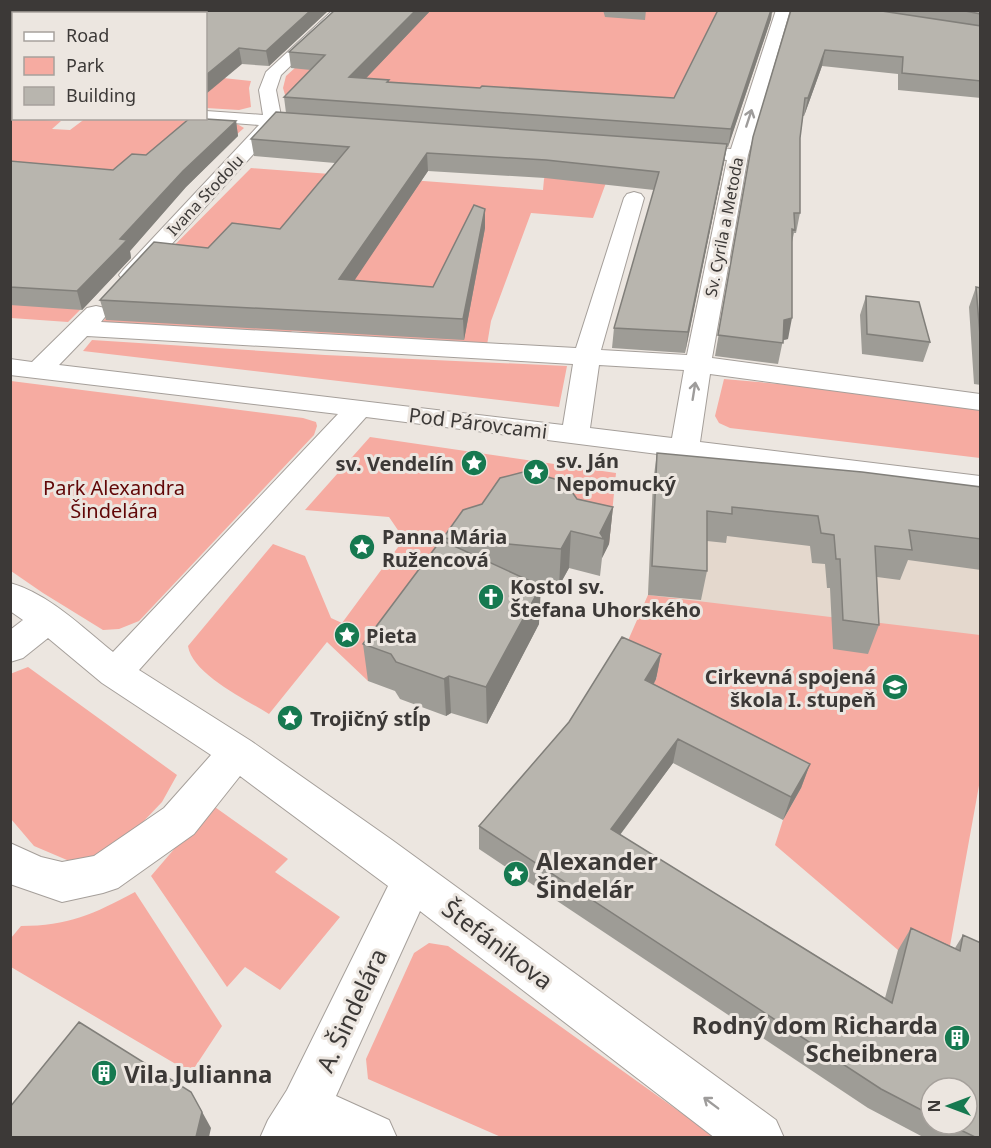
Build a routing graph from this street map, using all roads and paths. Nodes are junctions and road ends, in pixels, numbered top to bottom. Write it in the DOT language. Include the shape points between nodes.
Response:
graph roads {
  1 [pos="342,10"];
  2 [pos="783,10"];
  3 [pos="207,116"];
  4 [pos="273,121"];
  5 [pos="336,125"];
  6 [pos="665,148"];
  7 [pos="738,155"];
  8 [pos="634,198"];
  9 [pos="82,328"];
  10 [pos="586,357"];
  11 [pos="698,363"];
  12 [pos="10,367"];
  13 [pos="38,371"];
  14 [pos="981,402"];
  15 [pos="359,408"];
  16 [pos="575,436"];
  17 [pos="685,449"];
  18 [pos="981,486"];
  19 [pos="10,595"];
  20 [pos="48,619"];
  21 [pos="10,649"];
  22 [pos="115,673"];
  23 [pos="237,752"];
  24 [pos="10,862"];
  25 [pos="412,880"];
  26 [pos="295,1122"];
  27 [pos="371,1137"];
  28 [pos="758,1137"];
  1 -- 4 [label="street" via="268,81"];
  7 -- 2 [label="street, Sv. Cyrila a Metoda, one-way"];
  3 -- 4 [label="street"];
  4 -- 5 [label="street"];
  4 -- 9 [label="street, Ivana Stodolu"];
  6 -- 7 [label="street"];
  7 -- 11 [label="street, Sv. Cyrila a Metoda"];
  8 -- 10 [label="street"];
  9 -- 10 [label="street"];
  9 -- 13 [label="street, Ivana Stodolu"];
  10 -- 11 [label="street"];
  10 -- 16 [label="street"];
  11 -- 14 [label="street"];
  17 -- 11 [label="street, Sv. Cyrila a Metoda, one-way"];
  12 -- 13 [label="street, Pod Párovcami"];
  13 -- 15 [label="street, Pod Párovcami"];
  15 -- 16 [label="street, Pod Párovcami"];
  15 -- 22 [label="street"];
  16 -- 17 [label="street, Pod Párovcami"];
  17 -- 18 [label="street, Pod Párovcami"];
  19 -- 20 [label="street, Štefánikova"];
  20 -- 21 [label="street"];
  20 -- 22 [label="street, Štefánikova"];
  22 -- 23 [label="street, Štefánikova"];
  23 -- 24 [label="street" via="179,821 103,874 62,882"];
  23 -- 25 [label="street, Štefánikova"];
  25 -- 26 [label="street, A. Šindelára"];
  28 -- 25 [label="street, Štefánikova, one-way"];
  26 -- 27 [label="street"];
}
